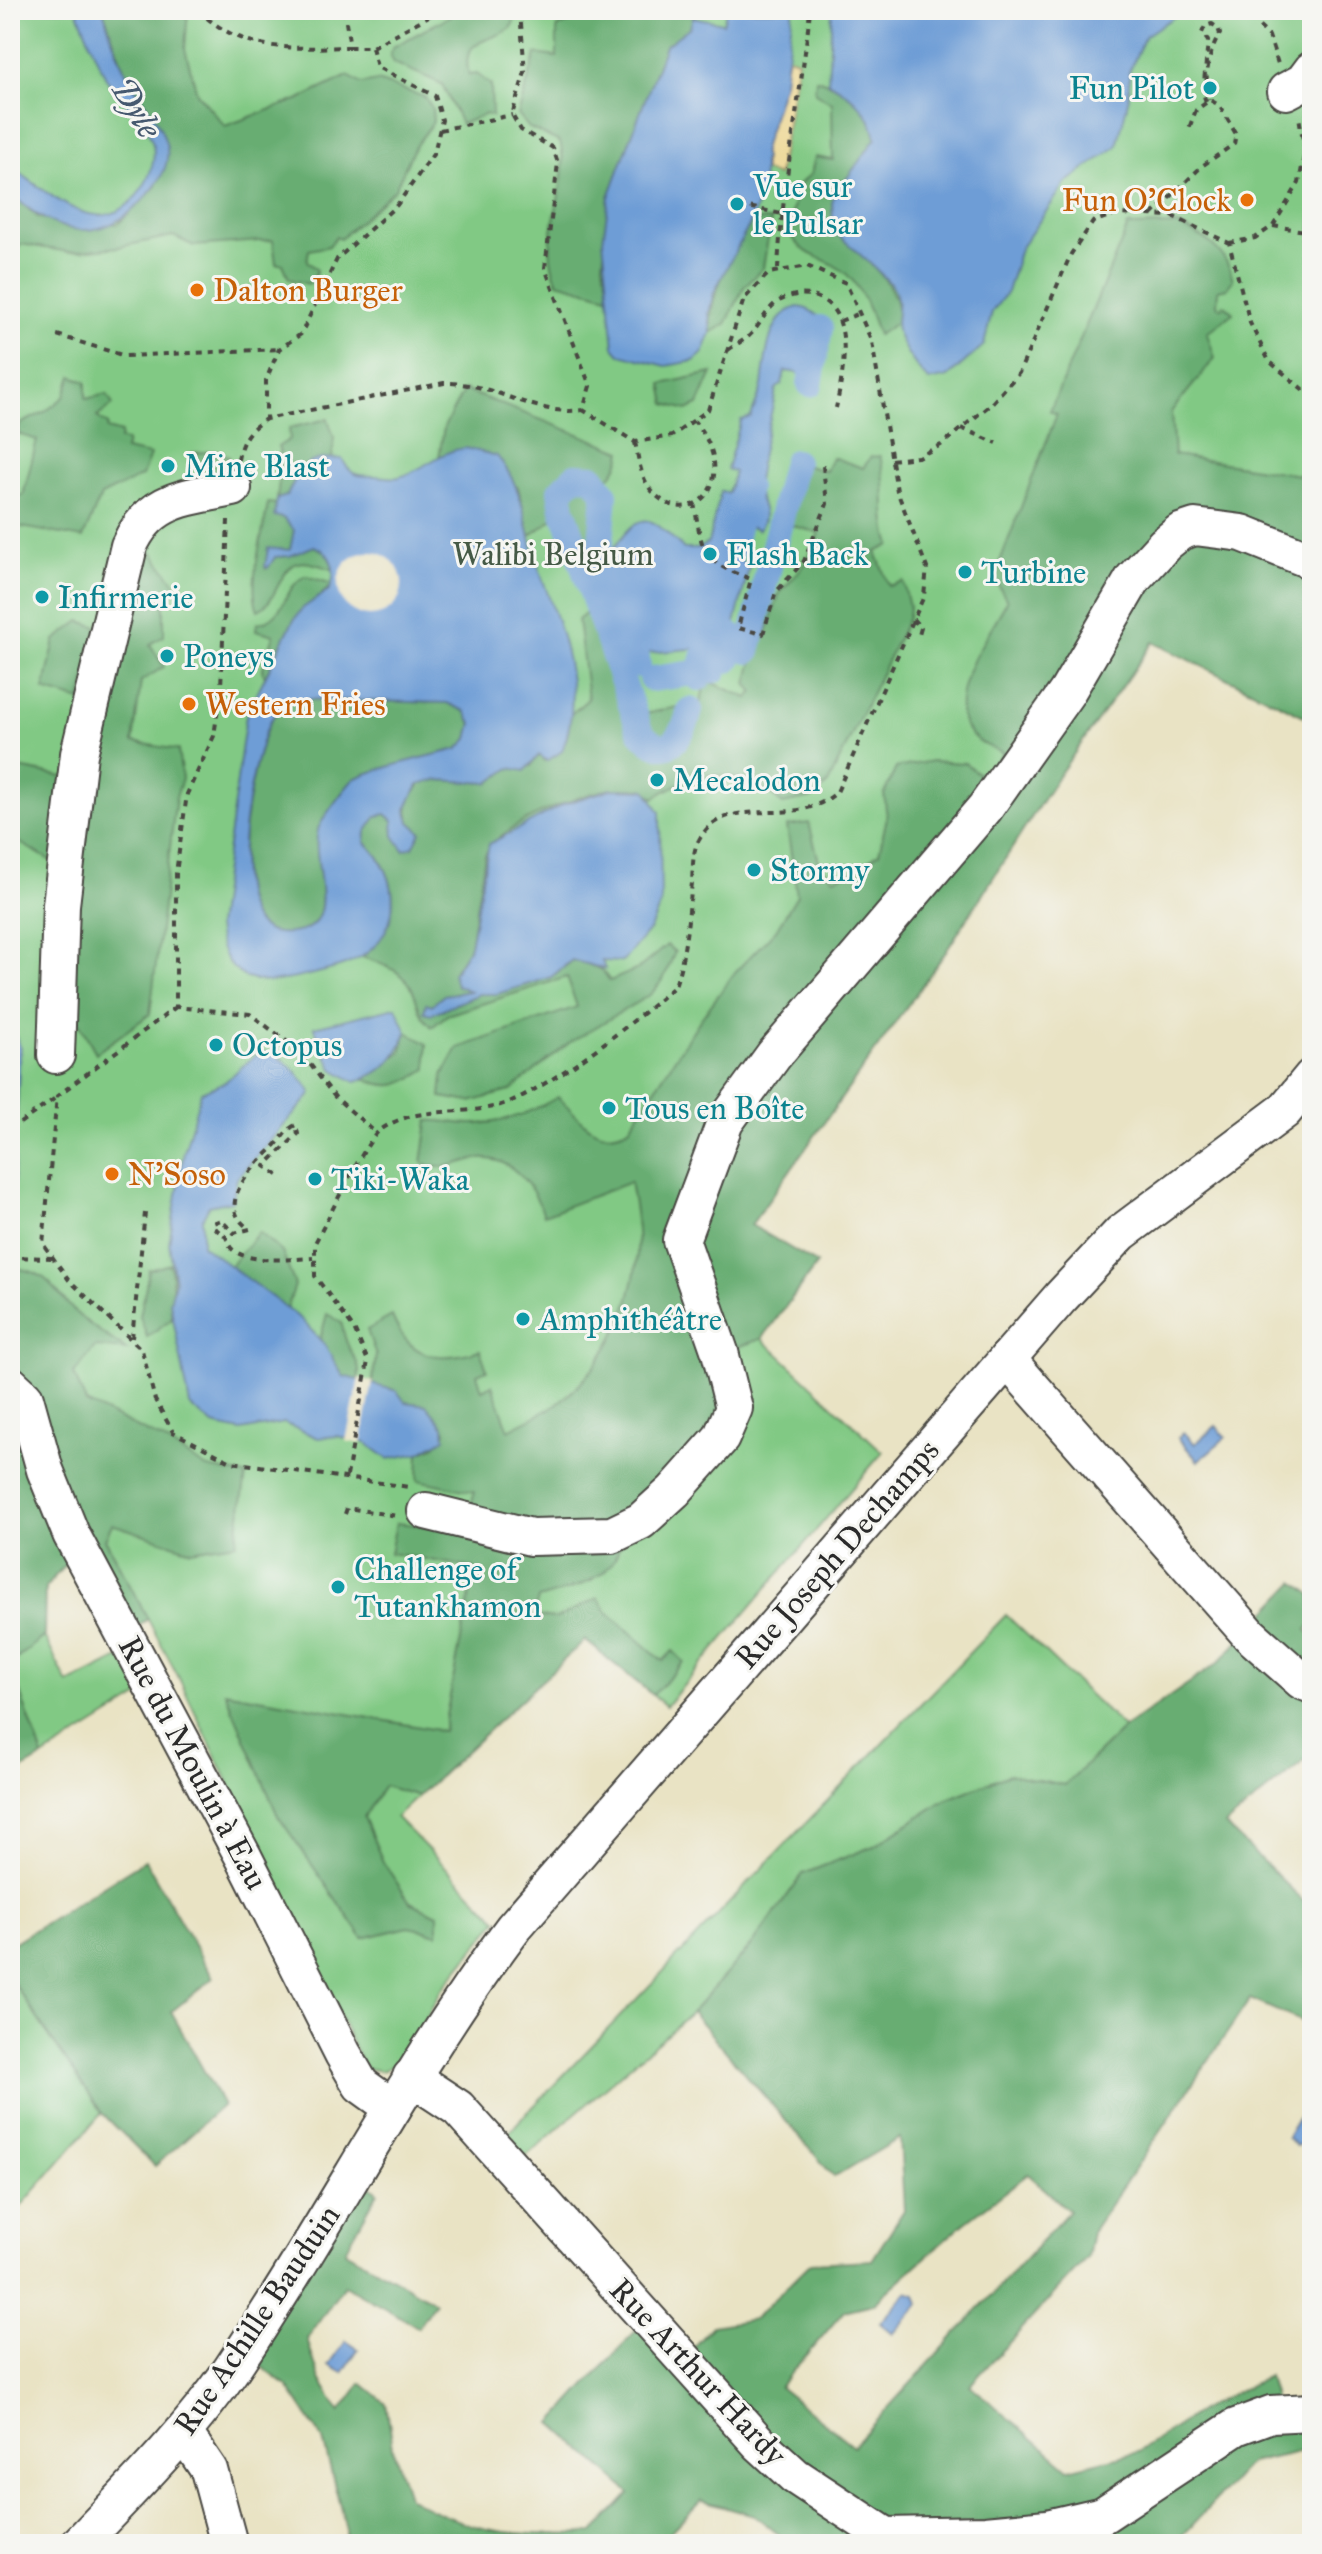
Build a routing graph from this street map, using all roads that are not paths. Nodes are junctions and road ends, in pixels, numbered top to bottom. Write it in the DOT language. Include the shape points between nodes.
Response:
graph roads {
  1 [pos="233,488"];
  2 [pos="1312,561"];
  3 [pos="56,1055"];
  4 [pos="1312,1077"];
  5 [pos="1007,1359"];
  6 [pos="16,1389"];
  7 [pos="427,1501"];
  8 [pos="1312,1685"];
  9 [pos="411,2077"];
  10 [pos="393,2108"];
  11 [pos="1312,2412"];
  12 [pos="184,2433"];
  13 [pos="1045,2536"];
  14 [pos="79,2544"];
  15 [pos="229,2544"];
  1 -- 3 [label="street" via="163,504 134,533 129,546 79,754 61,905"];
  2 -- 7 [label="street" via="1242,533 1195,527 1165,544 1133,579 1067,692 985,808 774,1055 725,1122 681,1240 734,1408 721,1438 674,1491 641,1521 612,1535 531,1537"];
  4 -- 5 [label="street, Rue Joseph Dechamps" via="1284,1111 1121,1233"];
  5 -- 8 [label="street" via="1250,1635"];
  5 -- 9 [label="street, Rue Joseph Dechamps" via="513,1928"];
  6 -- 10 [label="street, Rue du Moulin à Eau" via="71,1534 343,2054 361,2085"];
  9 -- 10 [label="street, Rue Achille Bauduin"];
  9 -- 13 [label="street, Rue Arthur Hardy" via="458,2108 759,2443 795,2476 886,2536"];
  10 -- 12 [label="street, Rue Achille Bauduin" via="276,2301"];
  11 -- 13 [label="street, Rue Arthur Hardy" via="1271,2414 1236,2427 1103,2515"];
  12 -- 14 [label="street, Rue Achille Bauduin"];
  12 -- 15 [label="street" via="209,2470"];
}
